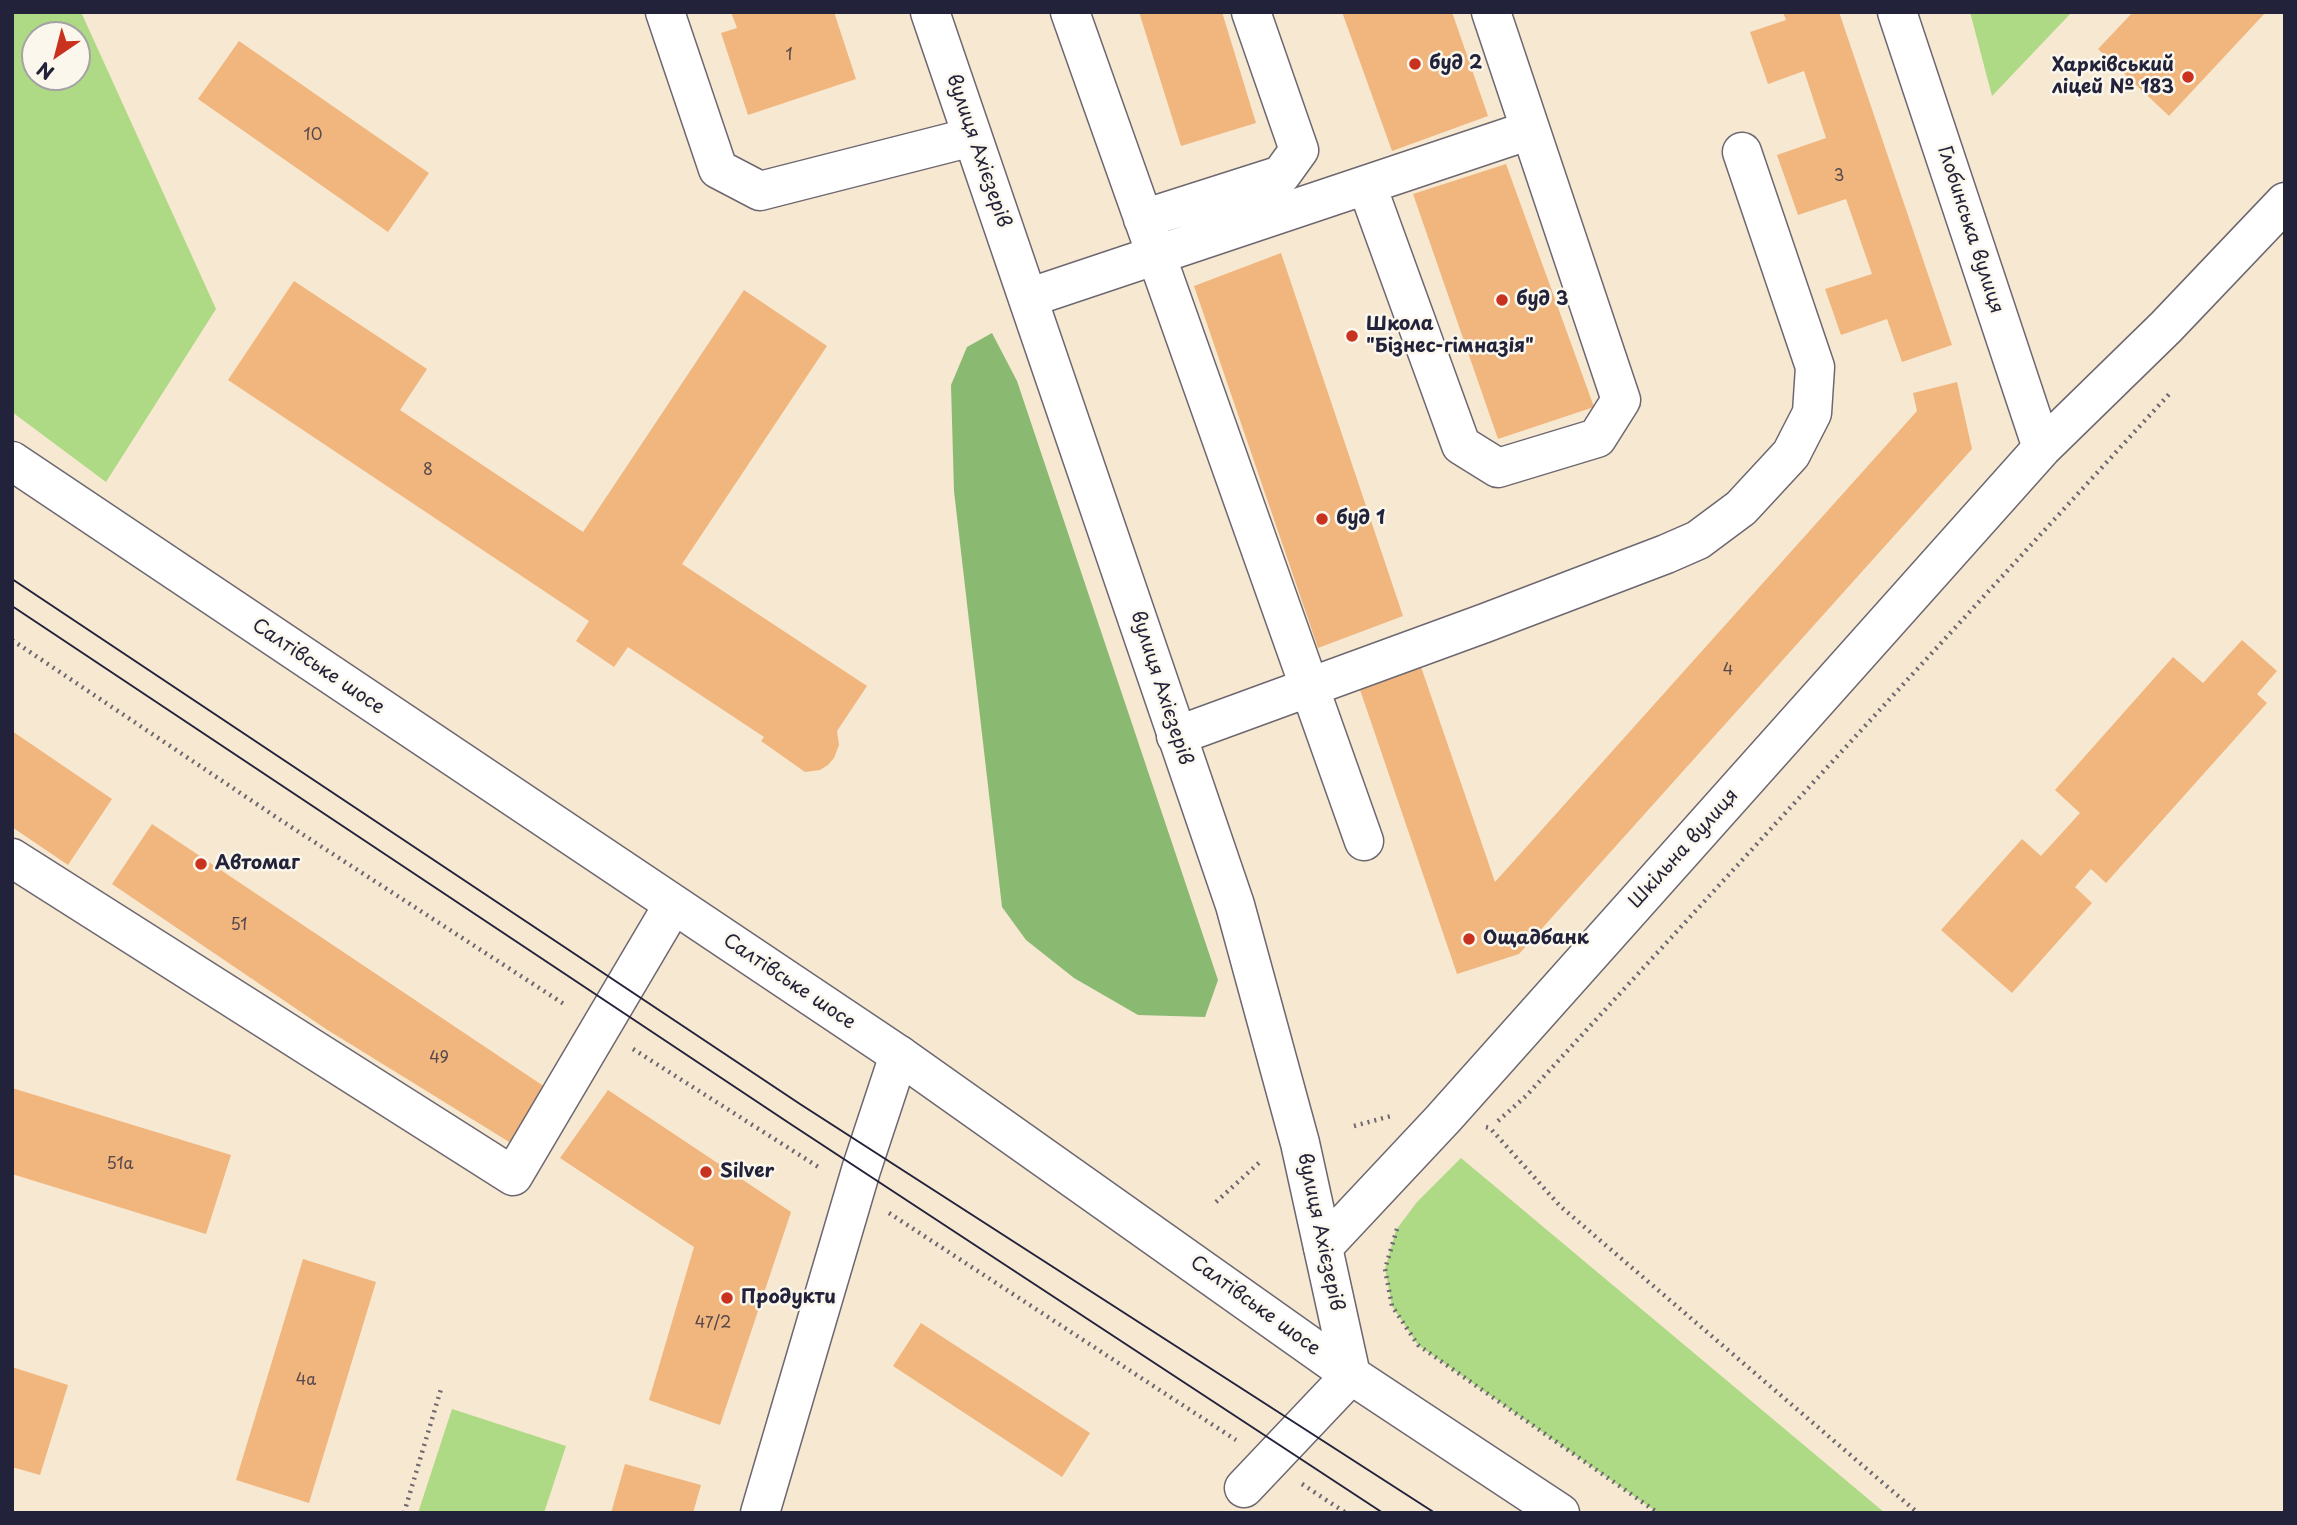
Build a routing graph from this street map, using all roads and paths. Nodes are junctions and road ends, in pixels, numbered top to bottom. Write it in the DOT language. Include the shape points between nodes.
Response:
graph roads {
  1 [pos="664,12"];
  2 [pos="930,12"];
  3 [pos="1070,12"];
  4 [pos="1251,12"];
  5 [pos="1491,12"];
  6 [pos="1897,12"];
  7 [pos="1530,130"];
  8 [pos="972,137"];
  9 [pos="1742,152"];
  10 [pos="1367,186"];
  11 [pos="1287,192"];
  12 [pos="2285,202"];
  13 [pos="1143,219"];
  14 [pos="1028,298"];
  15 [pos="2172,391"];
  16 [pos="2042,448"];
  17 [pos="12,461"];
  18 [pos="12,640"];
  19 [pos="1309,687"];
  20 [pos="1176,736"];
  21 [pos="1364,841"];
  22 [pos="12,858"];
  23 [pos="673,905"];
  24 [pos="599,1027"];
  25 [pos="899,1055"];
  26 [pos="1490,1128"];
  27 [pos="1480,1138"];
  28 [pos="1264,1159"];
  29 [pos="855,1191"];
  30 [pos="1216,1202"];
  31 [pos="1403,1221"];
  32 [pos="1323,1247"];
  33 [pos="1351,1375"];
  34 [pos="441,1389"];
  35 [pos="1256,1475"];
  36 [pos="404,1513"];
  37 [pos="760,1513"];
  38 [pos="1346,1513"];
  39 [pos="1560,1513"];
  40 [pos="1658,1513"];
  41 [pos="1918,1513"];
  1 -- 8 [label="main road" via="718,169 760,191"];
  2 -- 8 [label="main road, вулиця Ахієзерів"];
  3 -- 13 [label="main road"];
  4 -- 11 [label="main road" via="1299,150"];
  5 -- 7 [label="main road"];
  6 -- 16 [label="main road, Глобинська вулиця"];
  7 -- 10 [label="main road"];
  7 -- 10 [label="main road" via="1621,400 1597,438 1498,468 1461,445"];
  8 -- 14 [label="main road, вулиця Ахієзерів"];
  9 -- 19 [label="main road" via="1815,367 1812,413 1791,454 1741,508 1698,540"];
  10 -- 11 [label="main road"];
  11 -- 13 [label="main road"];
  11 -- 14 [label="main road"];
  12 -- 16 [label="main road, Шкільна вулиця"];
  13 -- 19 [label="main road"];
  14 -- 20 [label="main road, вулиця Ахієзерів"];
  15 -- 26 [label="path" via="1527,1097"];
  16 -- 32 [label="main road, Шкільна вулиця" via="1443,1119"];
  17 -- 23 [label="main road, Салтівське шосе"];
  18 -- 24 [label="path"];
  19 -- 20 [label="main road"];
  19 -- 21 [label="main road"];
  20 -- 32 [label="main road, вулиця Ахієзерів" via="1235,905 1300,1143"];
  22 -- 24 [label="main road" via="513,1176"];
  23 -- 24 [label="main road"];
  23 -- 25 [label="main road, Салтівське шосе"];
  24 -- 29 [label="path"];
  25 -- 29 [label="main road"];
  25 -- 33 [label="main road, Салтівське шосе"];
  26 -- 27 [label="path"];
  26 -- 41 [label="path" via="1560,1206"];
  28 -- 30 [label="path"];
  29 -- 35 [label="path"];
  29 -- 37 [label="main road"];
  31 -- 40 [label="path" via="1385,1269 1392,1306 1418,1345"];
  32 -- 33 [label="main road, вулиця Ахієзерів"];
  33 -- 35 [label="main road"];
  33 -- 39 [label="main road, Салтівське шосе"];
  34 -- 36 [label="path"];
  35 -- 38 [label="path"];
}
